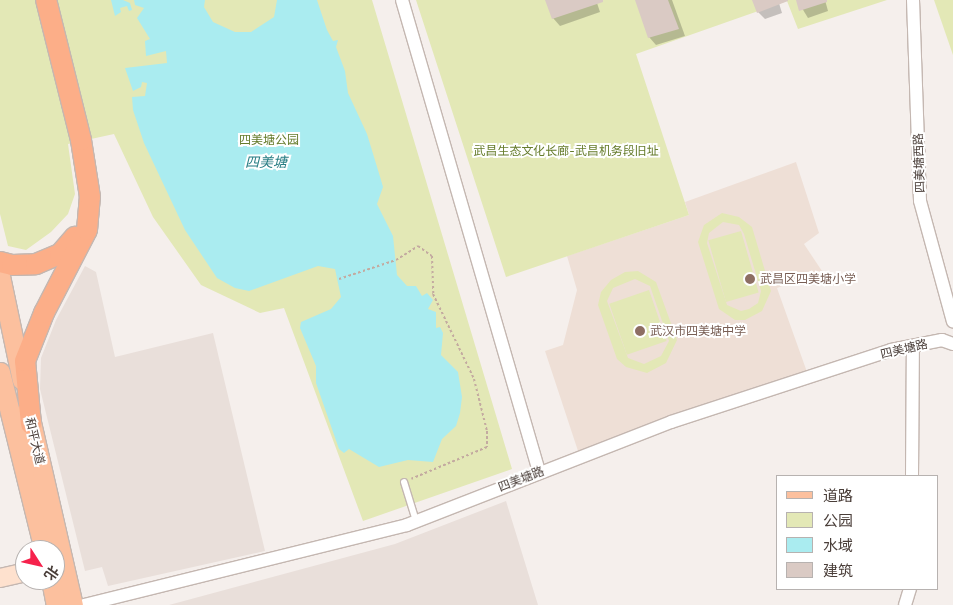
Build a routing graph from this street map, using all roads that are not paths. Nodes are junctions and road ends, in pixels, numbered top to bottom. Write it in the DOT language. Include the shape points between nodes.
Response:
graph roads {
  1 [pos="46,0"];
  2 [pos="402,0"];
  3 [pos="913,0"];
  4 [pos="89,216"];
  5 [pos="0,262"];
  6 [pos="0,276"];
  7 [pos="953,322"];
  8 [pos="953,344"];
  9 [pos="913,346"];
  10 [pos="0,372"];
  11 [pos="31,424"];
  12 [pos="539,472"];
  13 [pos="912,475"];
  14 [pos="404,482"];
  15 [pos="416,521"];
  16 [pos="42,540"];
  17 [pos="55,540"];
  18 [pos="15,574"];
  19 [pos="0,578"];
  20 [pos="65,579"];
  21 [pos="53,590"];
  22 [pos="910,590"];
  23 [pos="56,605"];
  24 [pos="73,605"];
  25 [pos="84,605"];
  26 [pos="905,605"];
  1 -- 4 [label="highway" via="89,178"];
  2 -- 12 [label="street"];
  3 -- 7 [label="street, 四美塘西路" via="920,201"];
  4 -- 5 [label="highway" via="71,244 60,254 36,264"];
  4 -- 11 [label="highway" via="87,230 44,314 25,361"];
  6 -- 11 [label="main road, 和平大道"];
  8 -- 9 [label="street, 四美塘路" via="942,340"];
  9 -- 12 [label="street, 四美塘路" via="670,422"];
  9 -- 13 [label="street"];
  10 -- 16 [label="main road, 和平大道"];
  11 -- 17 [label="main road, 和平大道"];
  12 -- 15 [label="street, 四美塘路"];
  14 -- 15 [label="lane"];
  15 -- 25 [label="street, 四美塘路"];
  18 -- 19 [label="main road"];
  20 -- 24 [label="main road, 和平大道"];
  21 -- 23 [label="main road"];
  22 -- 26 [label="street"];
}
